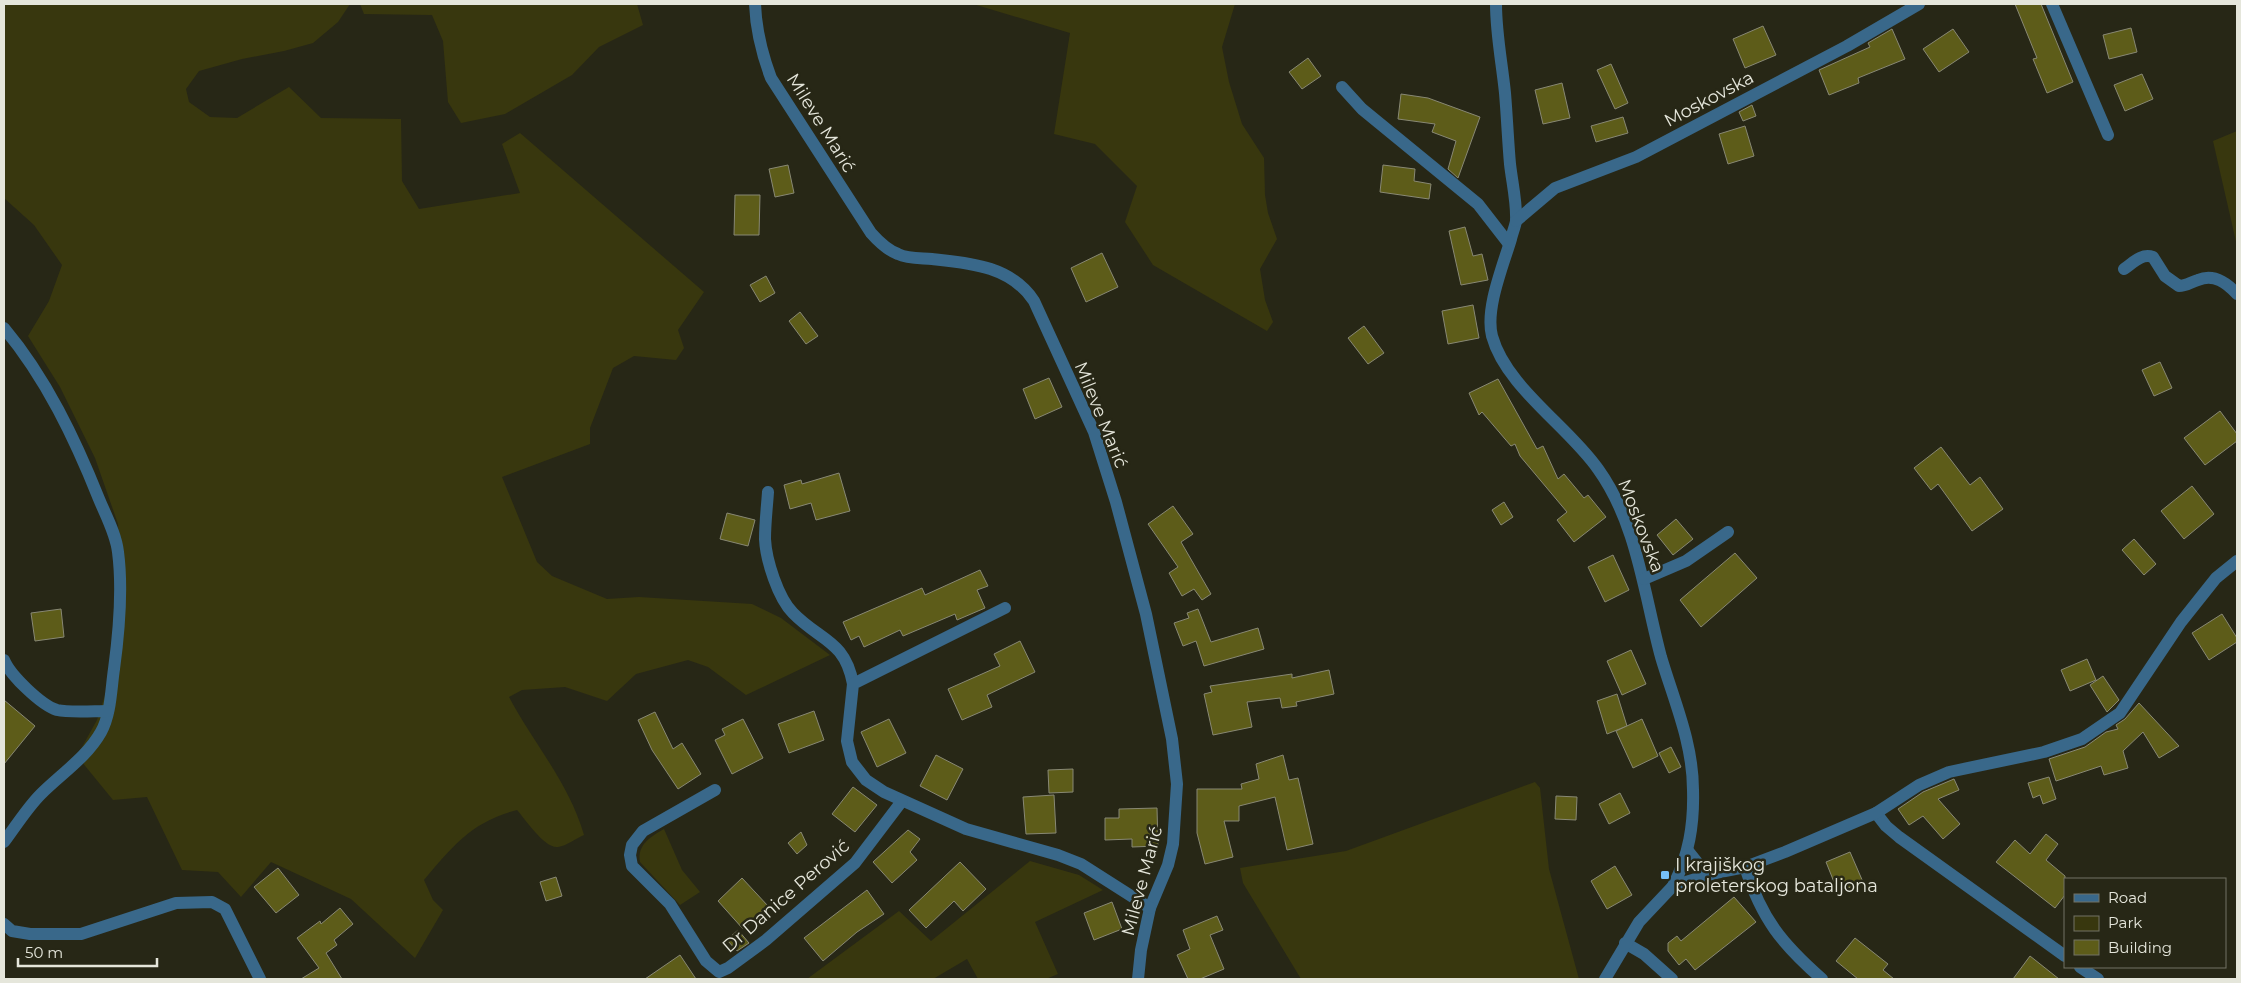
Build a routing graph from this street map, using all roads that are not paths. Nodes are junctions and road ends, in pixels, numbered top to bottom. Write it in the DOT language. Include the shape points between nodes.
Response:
graph roads {
  1 [pos="755,4"];
  2 [pos="1496,4"];
  3 [pos="1919,4"];
  4 [pos="2052,4"];
  5 [pos="1342,87"];
  6 [pos="2108,135"];
  7 [pos="1516,221"];
  8 [pos="1510,244"];
  9 [pos="2124,269"];
  10 [pos="2237,294"];
  11 [pos="4,328"];
  12 [pos="768,492"];
  13 [pos="1728,532"];
  14 [pos="2237,561"];
  15 [pos="1644,579"];
  16 [pos="1005,608"];
  17 [pos="4,660"];
  18 [pos="853,684"];
  19 [pos="108,711"];
  20 [pos="715,790"];
  21 [pos="902,801"];
  22 [pos="1876,813"];
  23 [pos="4,842"];
  24 [pos="1688,851"];
  25 [pos="1745,867"];
  26 [pos="1715,873"];
  27 [pos="1673,886"];
  28 [pos="1150,908"];
  29 [pos="4,924"];
  30 [pos="1625,943"];
  31 [pos="2064,955"];
  32 [pos="2082,968"];
  33 [pos="260,979"];
  34 [pos="1138,979"];
  35 [pos="1605,979"];
  36 [pos="1672,979"];
  37 [pos="1822,979"];
  38 [pos="2098,979"];
  1 -- 28 [label="street, Mileve Marić" via="762,56 771,78 871,234 899,255 988,267 1021,284 1034,301 1094,432 1146,614 1170,725 1177,784 1173,844"];
  2 -- 7 [label="street, Moskovska"];
  3 -- 7 [label="street, Moskovska" via="1847,46 1636,157 1555,188"];
  4 -- 6 [label="street"];
  5 -- 8 [label="street" via="1362,109 1478,204"];
  7 -- 8 [label="street, Moskovska"];
  8 -- 15 [label="street, Moskovska" via="1492,314 1491,333 1495,345 1511,373 1581,446 1600,471 1625,522"];
  9 -- 10 [label="street" via="2147,255 2153,257 2165,276 2179,286 2206,276 2228,284"];
  11 -- 19 [label="street" via="56,406 91,478 118,552 120,603"];
  12 -- 18 [label="street" via="765,540 777,589 792,612 831,642 846,660"];
  13 -- 15 [label="street" via="1686,561"];
  14 -- 22 [label="street" via="2216,578 2181,622 2120,713 2082,739 2044,752 1949,772 1919,785"];
  15 -- 24 [label="street, Moskovska" via="1657,641 1686,734 1691,762 1693,790"];
  16 -- 18 [label="street"];
  17 -- 19 [label="street" via="20,682 57,710"];
  18 -- 21 [label="street" via="847,730 852,762 866,780"];
  19 -- 23 [label="street" via="102,731 88,751 40,796"];
  20 -- 21 [label="street, Dr Danice Perović" via="643,832 632,845 630,855 632,866 670,904 706,961 719,972 766,940 855,863"];
  21 -- 28 [label="street" via="973,831 1081,864"];
  22 -- 25 [label="street"];
  22 -- 31 [label="street" via="1899,837"];
  24 -- 26 [label="street" via="1700,866"];
  24 -- 27 [label="street, Moskovska"];
  25 -- 26 [label="street"];
  25 -- 37 [label="street" via="1764,916 1794,954"];
  26 -- 27 [label="street"];
  27 -- 30 [label="street" via="1639,922"];
  28 -- 34 [label="street, Mileve Marić"];
  29 -- 33 [label="street" via="12,931 30,934 81,934 176,903 212,902 225,909"];
  30 -- 35 [label="street"];
  30 -- 36 [label="street" via="1644,954"];
  32 -- 38 [label="street"];
}
